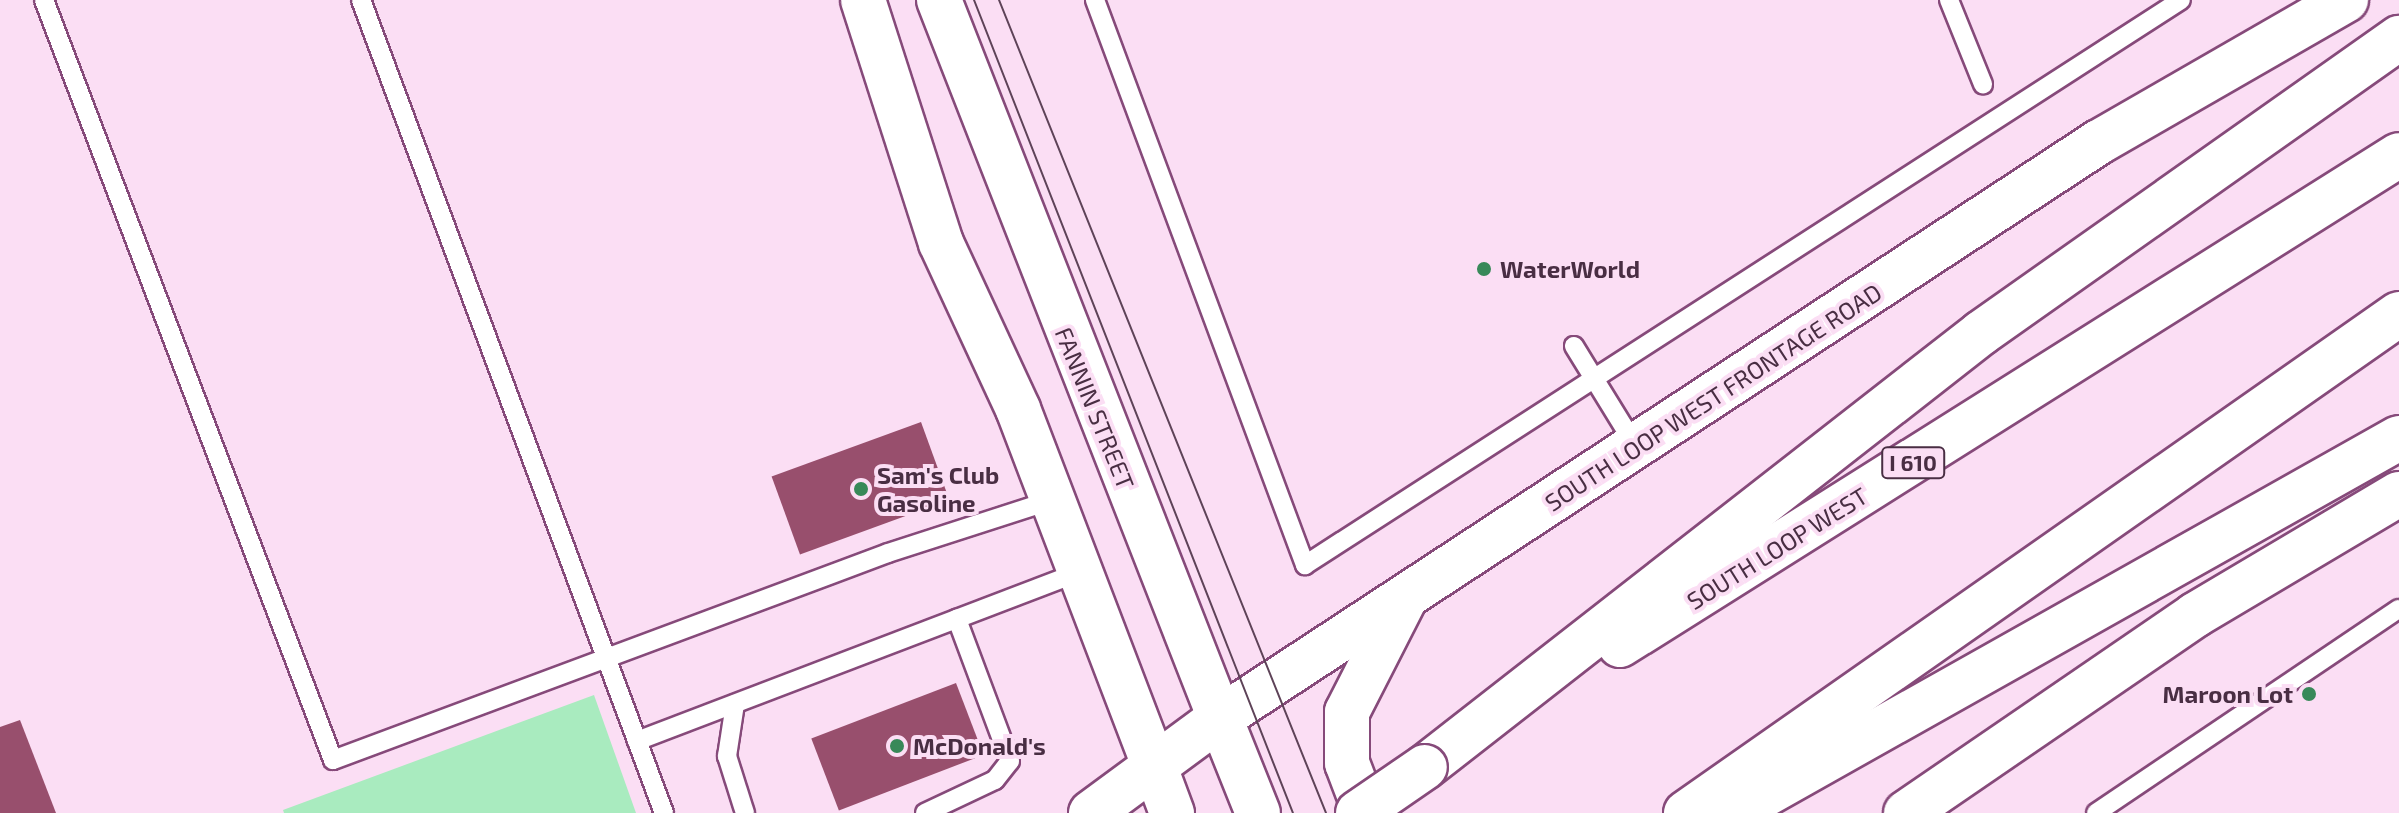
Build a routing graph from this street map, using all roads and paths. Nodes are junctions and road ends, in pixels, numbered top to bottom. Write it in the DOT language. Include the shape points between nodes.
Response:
graph roads {
  1 [pos="44,0"];
  2 [pos="361,0"];
  3 [pos="863,0"];
  4 [pos="939,0"];
  5 [pos="1095,0"];
  6 [pos="1949,0"];
  7 [pos="2181,0"];
  8 [pos="2346,0"];
  9 [pos="2399,38"];
  10 [pos="1983,84"];
  11 [pos="2399,155"];
  12 [pos="2399,314"];
  13 [pos="1574,346"];
  14 [pos="1591,383"];
  15 [pos="2399,438"];
  16 [pos="1635,445"];
  17 [pos="2399,494"];
  18 [pos="1052,500"];
  19 [pos="1080,572"];
  20 [pos="1406,596"];
  21 [pos="2399,609"];
  22 [pos="957,619"];
  23 [pos="605,658"];
  24 [pos="735,704"];
  25 [pos="1220,718"];
  26 [pos="637,741"];
  27 [pos="1425,767"];
  28 [pos="1156,770"];
  29 [pos="664,813"];
  30 [pos="745,813"];
  31 [pos="925,813"];
  32 [pos="1091,813"];
  33 [pos="1172,813"];
  34 [pos="1258,813"];
  35 [pos="1358,813"];
  36 [pos="1366,813"];
  37 [pos="1686,813"];
  38 [pos="1732,813"];
  39 [pos="1906,813"];
  40 [pos="2096,813"];
  1 -- 23 [label="lane" via="333,760"];
  2 -- 23 [label="lane"];
  3 -- 18 [label="main road" via="941,243"];
  4 -- 25 [label="main road, FANNIN STREET"];
  5 -- 14 [label="lane" via="1305,565"];
  6 -- 10 [label="lane"];
  7 -- 14 [label="lane"];
  8 -- 16 [label="main road, SOUTH LOOP WEST FRONTAGE ROAD" via="2099,142 1814,335"];
  9 -- 27 [label="main road" via="1981,333"];
  11 -- 27 [label="main road, SOUTH LOOP WEST / I 610"];
  12 -- 37 [label="main road"];
  13 -- 14 [label="lane"];
  14 -- 16 [label="lane"];
  15 -- 38 [label="main road"];
  16 -- 20 [label="main road, SOUTH LOOP WEST FRONTAGE ROAD"];
  17 -- 39 [label="main road" via="2195,615"];
  18 -- 19 [label="main road"];
  18 -- 23 [label="lane"];
  19 -- 22 [label="lane"];
  19 -- 28 [label="main road"];
  20 -- 25 [label="main road, SOUTH LOOP WEST FRONTAGE ROAD"];
  20 -- 36 [label="main road" via="1347,712 1347,763"];
  21 -- 40 [label="lane"];
  22 -- 24 [label="lane"];
  22 -- 31 [label="lane" via="1010,761 995,780"];
  23 -- 26 [label="lane"];
  24 -- 26 [label="lane"];
  24 -- 30 [label="lane" via="727,756"];
  25 -- 28 [label="main road, SOUTH LOOP WEST FRONTAGE ROAD"];
  25 -- 34 [label="main road, FANNIN STREET"];
  26 -- 29 [label="lane"];
  27 -- 35 [label="main road, SOUTH LOOP WEST / I 610, bridge"];
  28 -- 32 [label="main road, SOUTH LOOP WEST FRONTAGE ROAD"];
  28 -- 33 [label="main road"];
}
